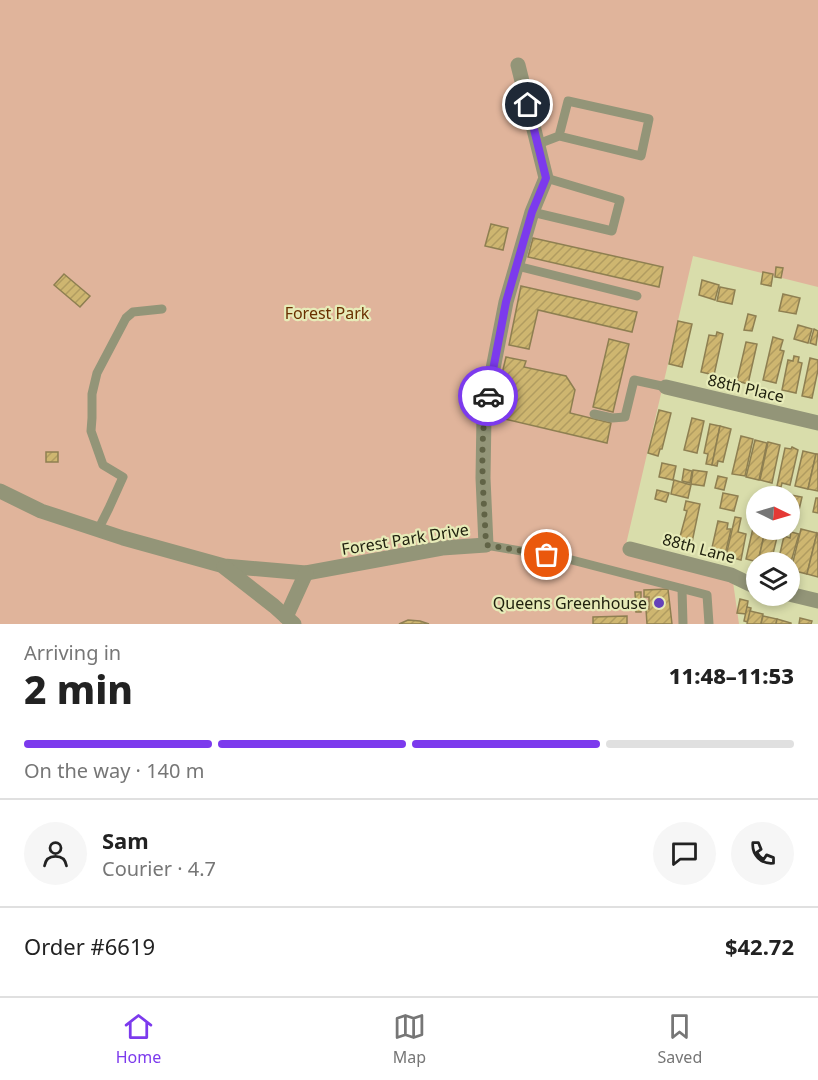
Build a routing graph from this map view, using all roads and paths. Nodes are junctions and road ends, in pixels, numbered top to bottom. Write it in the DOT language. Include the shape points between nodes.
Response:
graph roads {
  1 [pos="518,65"];
  2 [pos="559,136"];
  3 [pos="538,144"];
  4 [pos="546,178"];
  5 [pos="532,212"];
  6 [pos="517,266"];
  7 [pos="637,296"];
  8 [pos="162,309"];
  9 [pos="666,387"];
  10 [pos="594,414"];
  11 [pos="818,423"];
  12 [pos="0,491"];
  13 [pos="98,530"];
  14 [pos="486,545"];
  15 [pos="630,549"];
  16 [pos="224,566"];
  17 [pos="306,573"];
  18 [pos="746,582"];
  19 [pos="682,589"];
  20 [pos="800,597"];
  21 [pos="818,601"];
  22 [pos="290,620"];
  23 [pos="683,624"];
  24 [pos="709,624"];
  1 -- 3 [label="street"];
  2 -- 2 [label="lane" via="641,156 649,119 568,101"];
  2 -- 3 [label="lane"];
  3 -- 4 [label="street"];
  4 -- 5 [label="street, Forest Park Drive"];
  4 -- 5 [label="lane" via="620,200 612,231"];
  5 -- 6 [label="street, Forest Park Drive"];
  6 -- 7 [label="lane"];
  6 -- 14 [label="street, Forest Park Drive" via="484,415"];
  8 -- 13 [label="lane" via="133,312 126,318 97,373 91,431 103,465 123,477"];
  9 -- 10 [label="lane" via="634,380 625,417"];
  9 -- 11 [label="street, 88th Place"];
  12 -- 13 [label="street, Forest Park Drive"];
  13 -- 16 [label="street, Forest Park Drive"];
  14 -- 17 [label="street, Forest Park Drive" via="442,548"];
  14 -- 19 [label="lane" via="568,558"];
  15 -- 18 [label="street, 88th Lane"];
  16 -- 17 [label="street, Forest Park Drive"];
  16 -- 22 [label="street, Forest Park Drive"];
  17 -- 22 [label="street, Forest Park Drive"];
  19 -- 23 [label="lane"];
  19 -- 24 [label="lane" via="708,595"];
  20 -- 21 [label="street"];
}
